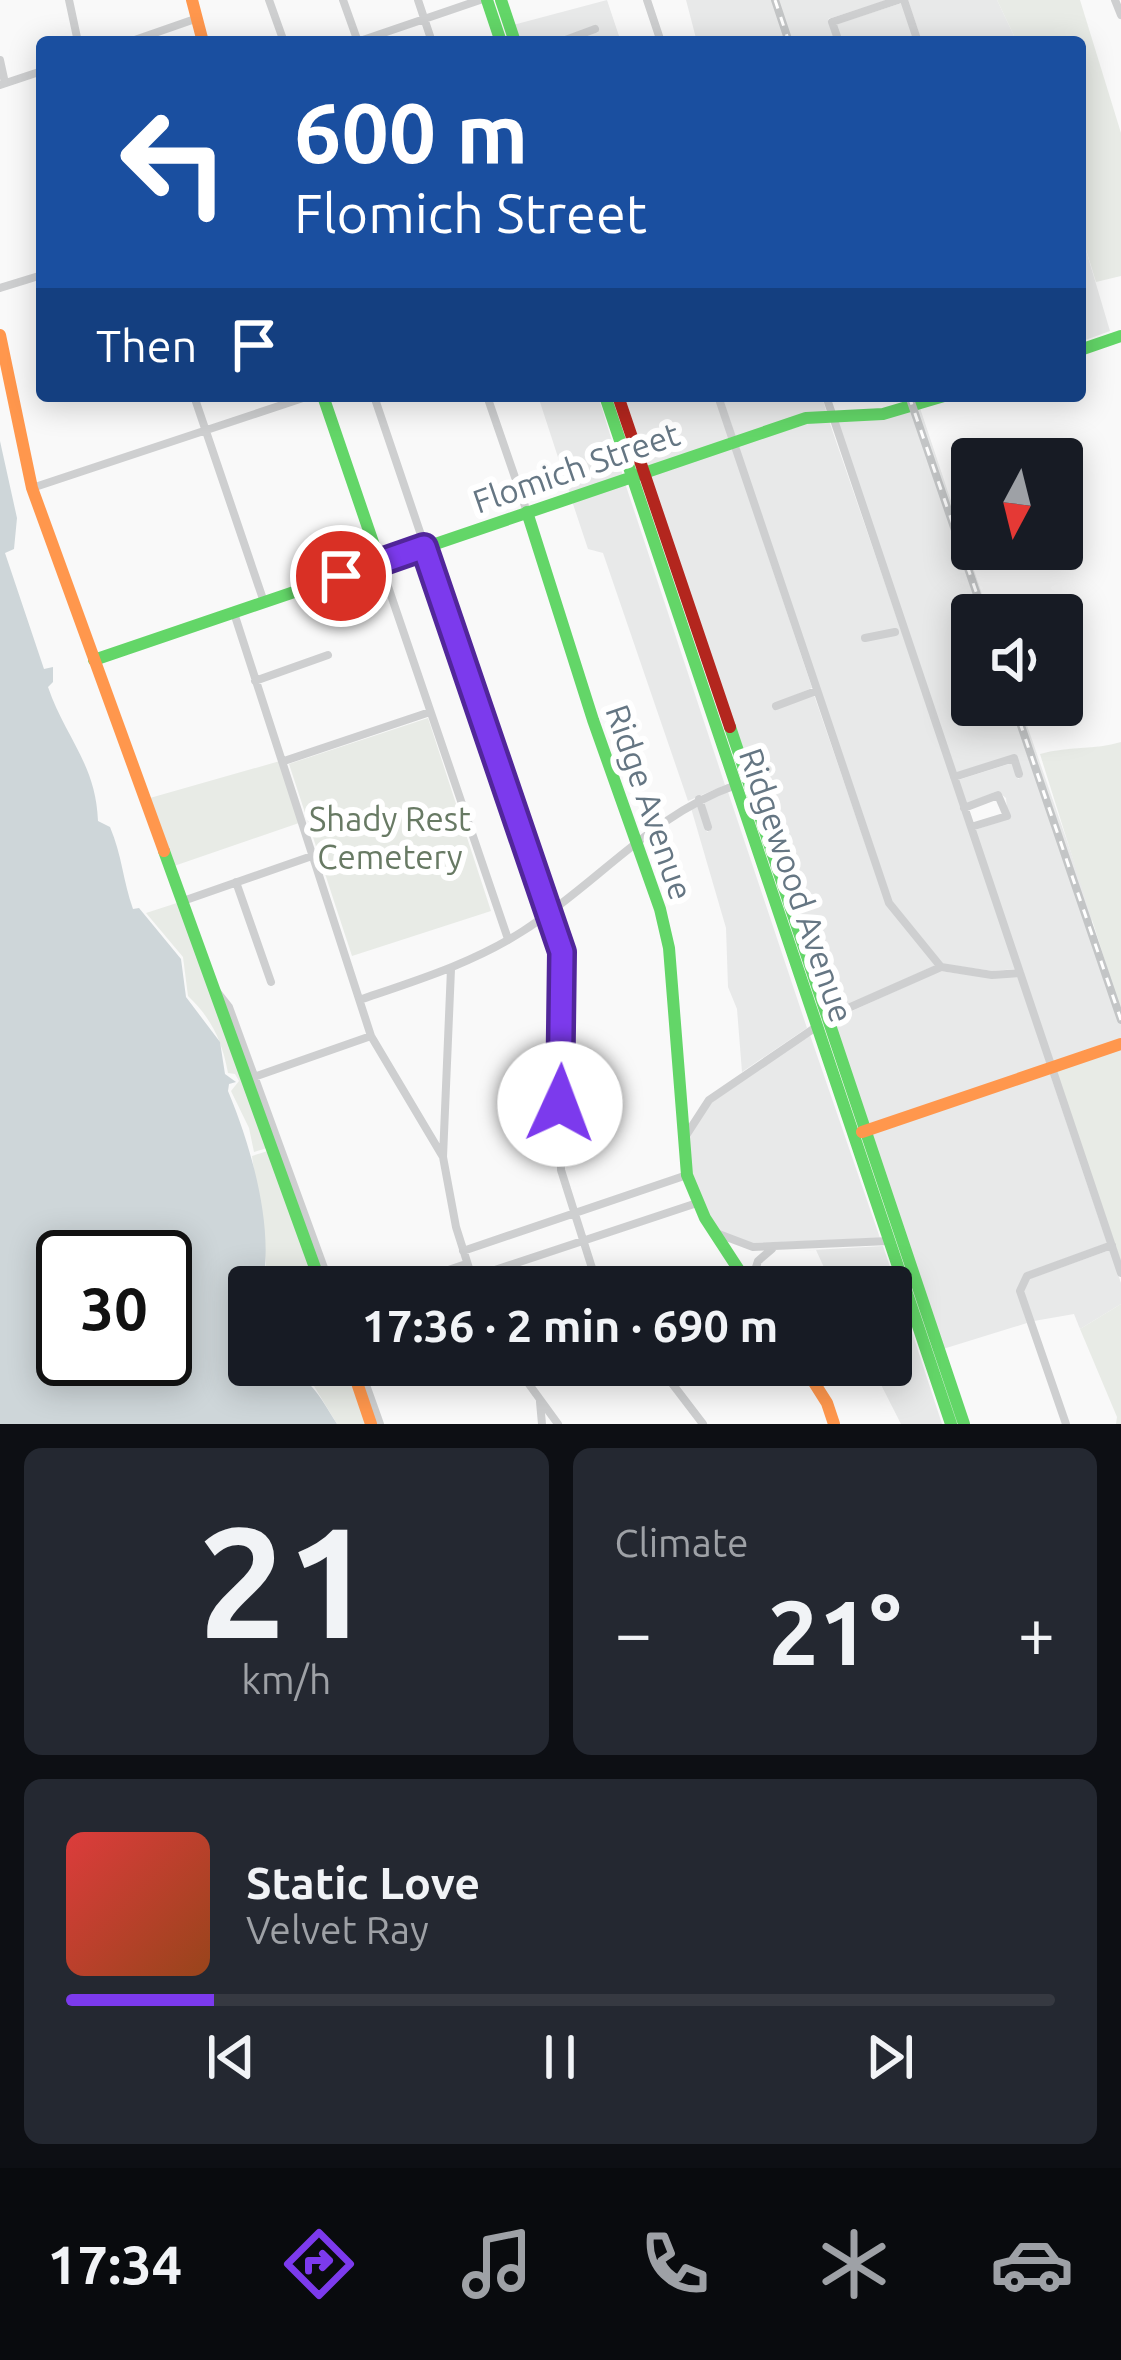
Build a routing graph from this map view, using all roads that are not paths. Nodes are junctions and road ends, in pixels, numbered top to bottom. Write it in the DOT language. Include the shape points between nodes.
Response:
graph roads {
  1 [pos="69,0"];
  2 [pos="192,0"];
  3 [pos="269,0"];
  4 [pos="344,0"];
  5 [pos="418,0"];
  6 [pos="436,0"];
  7 [pos="491,0"];
  8 [pos="647,0"];
  9 [pos="902,0"];
  10 [pos="1115,0"];
  11 [pos="440,14"];
  12 [pos="1121,15"];
  13 [pos="195,19"];
  14 [pos="424,19"];
  15 [pos="595,29"];
  16 [pos="77,36"];
  17 [pos="146,36"];
  18 [pos="201,36"];
  19 [pos="282,36"];
  20 [pos="355,36"];
  21 [pos="374,36"];
  22 [pos="430,36"];
  23 [pos="500,36"];
  24 [pos="513,36"];
  25 [pos="576,36"];
  26 [pos="659,36"];
  27 [pos="837,36"];
  28 [pos="916,36"];
  29 [pos="0,60"];
  30 [pos="36,73"];
  31 [pos="2,84"];
  32 [pos="36,276"];
  33 [pos="0,288"];
  34 [pos="0,335"];
  35 [pos="1121,336"];
  36 [pos="1086,348"];
  37 [pos="196,402"];
  38 [pos="289,402"];
  39 [pos="325,402"];
  40 [pos="376,402"];
  41 [pos="489,402"];
  42 [pos="607,402"];
  43 [pos="619,402"];
  44 [pos="720,402"];
  45 [pos="827,402"];
  46 [pos="924,402"];
  47 [pos="830,414"];
  48 [pos="204,429"];
  49 [pos="734,442"];
  50 [pos="636,475"];
  51 [pos="32,488"];
  52 [pos="527,512"];
  53 [pos="424,547"];
  54 [pos="380,562"];
  55 [pos="264,602"];
  56 [pos="234,614"];
  57 [pos="895,632"];
  58 [pos="866,638"];
  59 [pos="328,656"];
  60 [pos="94,659"];
  61 [pos="255,681"];
  62 [pos="816,691"];
  63 [pos="776,706"];
  64 [pos="430,712"];
  65 [pos="284,761"];
  66 [pos="1019,774"];
  67 [pos="954,777"];
  68 [pos="740,783"];
  69 [pos="699,800"];
  70 [pos="964,808"];
  71 [pos="708,827"];
  72 [pos="971,827"];
  73 [pos="636,840"];
  74 [pos="312,856"];
  75 [pos="236,882"];
  76 [pos="183,901"];
  77 [pos="549,911"];
  78 [pos="508,939"];
  79 [pos="941,967"];
  80 [pos="451,969"];
  81 [pos="1020,973"];
  82 [pos="271,982"];
  83 [pos="362,999"];
  84 [pos="821,1022"];
  85 [pos="371,1036"];
  86 [pos="1121,1044"];
  87 [pos="1051,1066"];
  88 [pos="249,1078"];
  89 [pos="859,1133"];
  90 [pos="684,1138"];
  91 [pos="443,1157"];
  92 [pos="687,1175"];
  93 [pos="697,1203"];
  94 [pos="574,1214"];
  95 [pos="715,1232"];
  96 [pos="583,1241"];
  97 [pos="889,1241"];
  98 [pos="1112,1246"];
  99 [pos="773,1248"];
  100 [pos="463,1251"];
  101 [pos="467,1264"];
  102 [pos="318,1266"];
  103 [pos="318,1266"];
  104 [pos="461,1266"];
  105 [pos="516,1266"];
  106 [pos="594,1266"];
  107 [pos="737,1266"];
  108 [pos="757,1266"];
  109 [pos="1121,1273"];
  110 [pos="922,1340"];
  111 [pos="939,1352"];
  112 [pos="362,1386"];
  113 [pos="529,1386"];
  114 [pos="674,1386"];
  115 [pos="816,1386"];
  116 [pos="945,1388"];
  117 [pos="540,1402"];
  118 [pos="376,1424"];
  119 [pos="542,1424"];
  120 [pos="558,1424"];
  121 [pos="703,1424"];
  122 [pos="834,1424"];
  123 [pos="951,1424"];
  124 [pos="964,1424"];
  125 [pos="1066,1424"];
  1 -- 16 [label="street"];
  2 -- 13 [label="street"];
  3 -- 19 [label="street"];
  4 -- 20 [label="street"];
  5 -- 14 [label="street"];
  6 -- 11 [label="street"];
  7 -- 11 [label="street"];
  7 -- 23 [label="street"];
  7 -- 24 [label="street"];
  8 -- 26 [label="street"];
  9 -- 27 [label="street" via="832,22"];
  9 -- 28 [label="street"];
  10 -- 12 [label="street"];
  11 -- 14 [label="street"];
  13 -- 17 [label="street"];
  13 -- 18 [label="street"];
  14 -- 21 [label="street"];
  14 -- 22 [label="street"];
  15 -- 25 [label="street"];
  29 -- 31 [label="street"];
  30 -- 31 [label="street"];
  32 -- 33 [label="street"];
  34 -- 51 [label="street"];
  35 -- 36 [label="street"];
  37 -- 48 [label="street"];
  38 -- 48 [label="street"];
  39 -- 54 [label="street"];
  40 -- 53 [label="street"];
  41 -- 52 [label="street, Ridge Avenue"];
  42 -- 50 [label="street, Ridgewood Avenue"];
  43 -- 50 [label="street, Ridgewood Avenue"];
  44 -- 49 [label="street"];
  45 -- 47 [label="street"];
  46 -- 47 [label="street, Flomich Street" via="883,414"];
  47 -- 49 [label="street, Flomich Street"];
  47 -- 67 [label="street"];
  48 -- 51 [label="street"];
  48 -- 55 [label="street"];
  49 -- 50 [label="street, Flomich Street"];
  49 -- 62 [label="street"];
  50 -- 52 [label="street, Flomich Street"];
  50 -- 68 [label="street, Ridgewood Avenue"];
  51 -- 60 [label="street"];
  52 -- 53 [label="street, Flomich Street"];
  52 -- 73 [label="street, Ridge Avenue"];
  53 -- 54 [label="street, Flomich Street"];
  53 -- 77 [label="street"];
  54 -- 55 [label="street, Flomich Street"];
  54 -- 64 [label="street"];
  55 -- 56 [label="street, Flomich Street"];
  56 -- 60 [label="street, Flomich Street"];
  56 -- 61 [label="street"];
  57 -- 58 [label="street"];
  59 -- 61 [label="street"];
  60 -- 76 [label="street"];
  61 -- 65 [label="street"];
  62 -- 63 [label="street"];
  62 -- 79 [label="street" via="889,903"];
  64 -- 65 [label="street"];
  64 -- 78 [label="street"];
  65 -- 74 [label="street"];
  66 -- 67 [label="street" via="1014,758"];
  67 -- 70 [label="street"];
  68 -- 69 [label="street"];
  68 -- 84 [label="street, Ridgewood Avenue"];
  69 -- 71 [label="street"];
  69 -- 73 [label="street"];
  70 -- 72 [label="street"];
  70 -- 72 [label="street" via="1003,799 1007,816"];
  72 -- 81 [label="street"];
  73 -- 77 [label="street"];
  73 -- 90 [label="street, Ridge Avenue" via="669,948"];
  74 -- 75 [label="street"];
  74 -- 83 [label="street"];
  75 -- 76 [label="street"];
  75 -- 82 [label="street"];
  76 -- 88 [label="street"];
  77 -- 78 [label="street"];
  77 -- 94 [label="street" via="562,952 559,1146"];
  78 -- 80 [label="street"];
  79 -- 81 [label="street"];
  79 -- 84 [label="street"];
  80 -- 83 [label="street"];
  80 -- 91 [label="street"];
  81 -- 87 [label="street"];
  83 -- 85 [label="street"];
  84 -- 89 [label="street, Ridgewood Avenue"];
  84 -- 90 [label="street" via="710,1100"];
  85 -- 88 [label="street"];
  85 -- 91 [label="street"];
  86 -- 87 [label="street"];
  87 -- 89 [label="street"];
  87 -- 98 [label="street"];
  88 -- 102 [label="street"];
  88 -- 103 [label="street"];
  89 -- 97 [label="street, Ridgewood Avenue"];
  89 -- 111 [label="street, Ridgewood Avenue"];
  90 -- 92 [label="street, Ridge Avenue"];
  91 -- 100 [label="street"];
  92 -- 93 [label="street, Ridge Avenue"];
  92 -- 94 [label="street"];
  93 -- 95 [label="street, Ridge Avenue"];
  93 -- 96 [label="street"];
  94 -- 96 [label="street"];
  94 -- 100 [label="street"];
  95 -- 99 [label="street"];
  95 -- 107 [label="street, Ridge Avenue"];
  96 -- 105 [label="street"];
  96 -- 106 [label="street"];
  97 -- 99 [label="street"];
  97 -- 110 [label="street, Ridgewood Avenue"];
  98 -- 109 [label="street"];
  98 -- 125 [label="street" via="1021,1282"];
  99 -- 108 [label="street"];
  100 -- 101 [label="street"];
  101 -- 104 [label="street"];
  110 -- 111 [label="street"];
  110 -- 116 [label="street, Ridgewood Avenue"];
  111 -- 116 [label="street, Ridgewood Avenue"];
  112 -- 118 [label="street"];
  113 -- 117 [label="street"];
  114 -- 121 [label="street"];
  115 -- 122 [label="street"];
  116 -- 123 [label="street"];
  116 -- 124 [label="street"];
  117 -- 119 [label="street"];
  117 -- 120 [label="street"];
}
